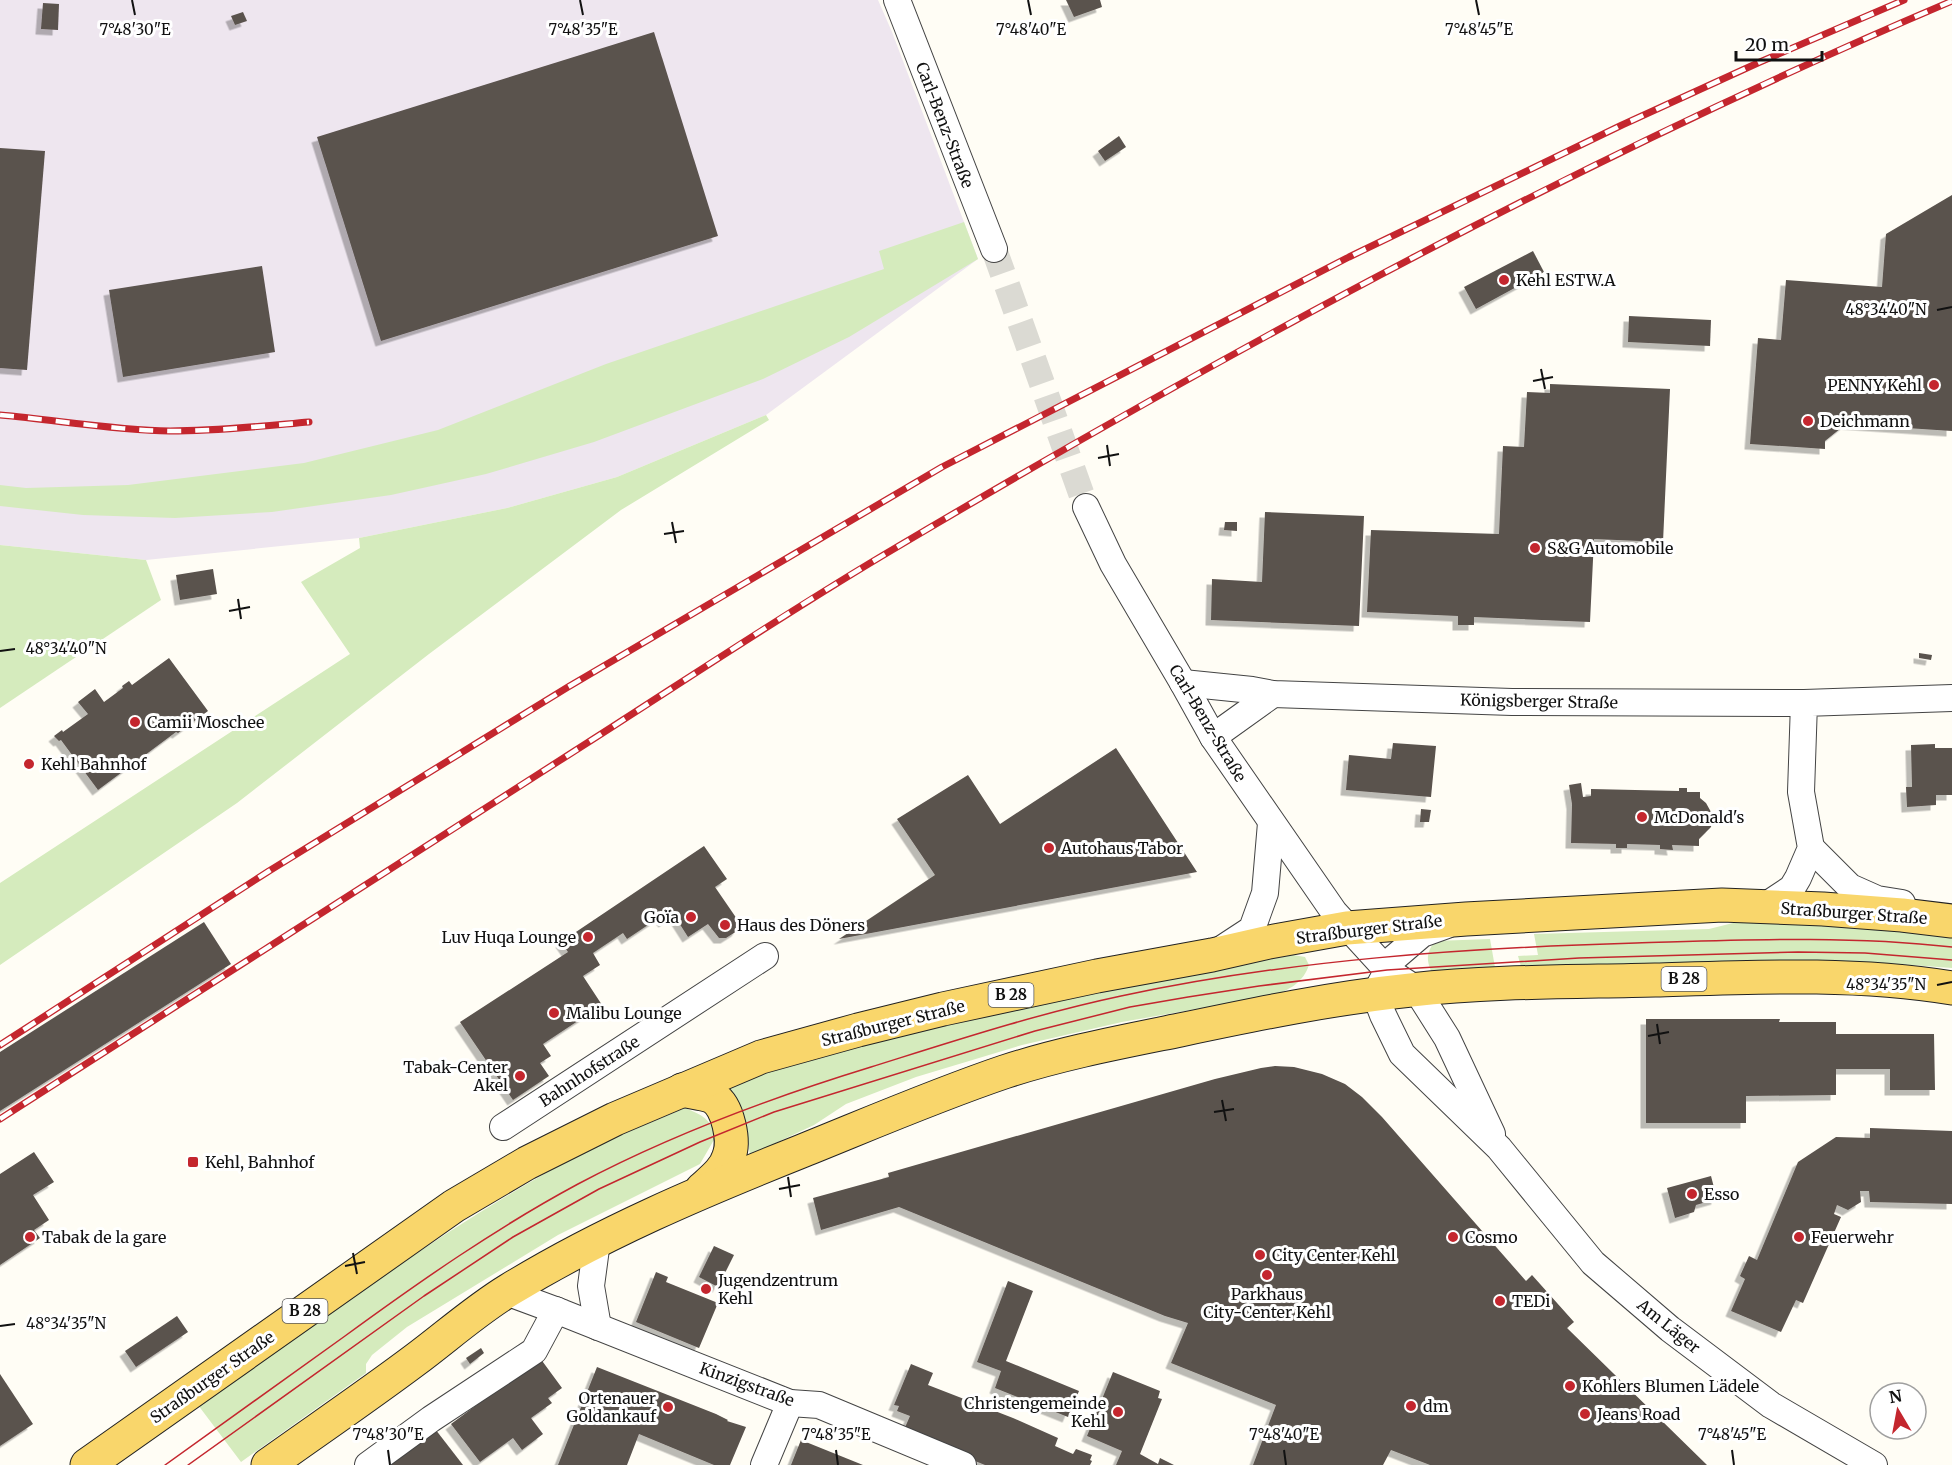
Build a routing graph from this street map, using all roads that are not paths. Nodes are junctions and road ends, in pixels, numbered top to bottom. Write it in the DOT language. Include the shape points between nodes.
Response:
graph roads {
  1 [pos="897,0"];
  2 [pos="994,249"];
  3 [pos="1086,507"];
  4 [pos="1183,683"];
  5 [pos="1273,694"];
  6 [pos="1952,698"];
  7 [pos="1804,703"];
  8 [pos="1212,737"];
  9 [pos="1271,823"];
  10 [pos="1811,848"];
  11 [pos="1765,906"];
  12 [pos="1952,909"];
  13 [pos="1466,919"];
  14 [pos="1952,921"];
  15 [pos="1347,928"];
  16 [pos="1212,955"];
  17 [pos="765,957"];
  18 [pos="1381,982"];
  19 [pos="1952,988"];
  20 [pos="1416,989"];
  21 [pos="682,1090"];
  22 [pos="503,1127"];
  23 [pos="1499,1148"];
  24 [pos="698,1193"];
  25 [pos="597,1241"];
  26 [pos="506,1292"];
  27 [pos="556,1310"];
  28 [pos="598,1327"];
  29 [pos="790,1403"];
  30 [pos="87,1465"];
  31 [pos="268,1465"];
  32 [pos="368,1465"];
  33 [pos="764,1465"];
  34 [pos="963,1465"];
  35 [pos="1874,1465"];
  1 -- 2 [label="street, Carl-Benz-Straße"];
  3 -- 4 [label="street, Carl-Benz-Straße" via="1113,564"];
  4 -- 5 [label="street, Königsberger Straße"];
  4 -- 8 [label="street, Carl-Benz-Straße"];
  5 -- 7 [label="street, Königsberger Straße" via="1512,702"];
  5 -- 8 [label="street"];
  6 -- 7 [label="street, Königsberger Straße"];
  7 -- 10 [label="street" via="1801,792"];
  8 -- 9 [label="street, Carl-Benz-Straße"];
  9 -- 15 [label="street, Carl-Benz-Straße"];
  9 -- 16 [label="street" via="1265,893 1252,929"];
  10 -- 11 [label="street" via="1792,888"];
  10 -- 12 [label="street" via="1850,887 1878,899"];
  11 -- 13 [label="main road, Straßburger Straße / B 28"];
  11 -- 14 [label="main road, Straßburger Straße / B 28"];
  13 -- 15 [label="main road, Straßburger Straße / B 28"];
  13 -- 18 [label="street" via="1422,934 1394,958"];
  15 -- 16 [label="main road, Straßburger Straße / B 28"];
  15 -- 18 [label="street, Carl-Benz-Straße"];
  16 -- 21 [label="main road, Straßburger Straße / B 28" via="1096,976 858,1030 761,1057"];
  17 -- 22 [label="street, Bahnhofstraße"];
  18 -- 20 [label="main road, B 28"];
  18 -- 23 [label="street, Am Läger" via="1383,1015 1402,1054"];
  18 -- 24 [label="main road, B 28" via="1275,1011 1080,1050 1006,1071"];
  19 -- 20 [label="main road, B 28" via="1848,977 1766,977"];
  20 -- 23 [label="street, Am Läger" via="1447,1038"];
  21 -- 24 [label="main road" via="714,1098 727,1115 730,1129 730,1155 720,1173"];
  21 -- 30 [label="main road, Straßburger Straße / B 28" via="527,1163 454,1206"];
  23 -- 35 [label="street, Am Läger" via="1593,1263 1670,1329 1770,1405"];
  24 -- 25 [label="main road, B 28"];
  25 -- 26 [label="main road, B 28"];
  25 -- 28 [label="street" via="591,1286"];
  26 -- 27 [label="street, Kinzigstraße"];
  26 -- 31 [label="main road, B 28"];
  27 -- 28 [label="street, Kinzigstraße"];
  27 -- 32 [label="street" via="534,1351"];
  28 -- 29 [label="street, Kinzigstraße"];
  29 -- 33 [label="street"];
  29 -- 34 [label="street, Kinzigstraße" via="819,1405"];
}
